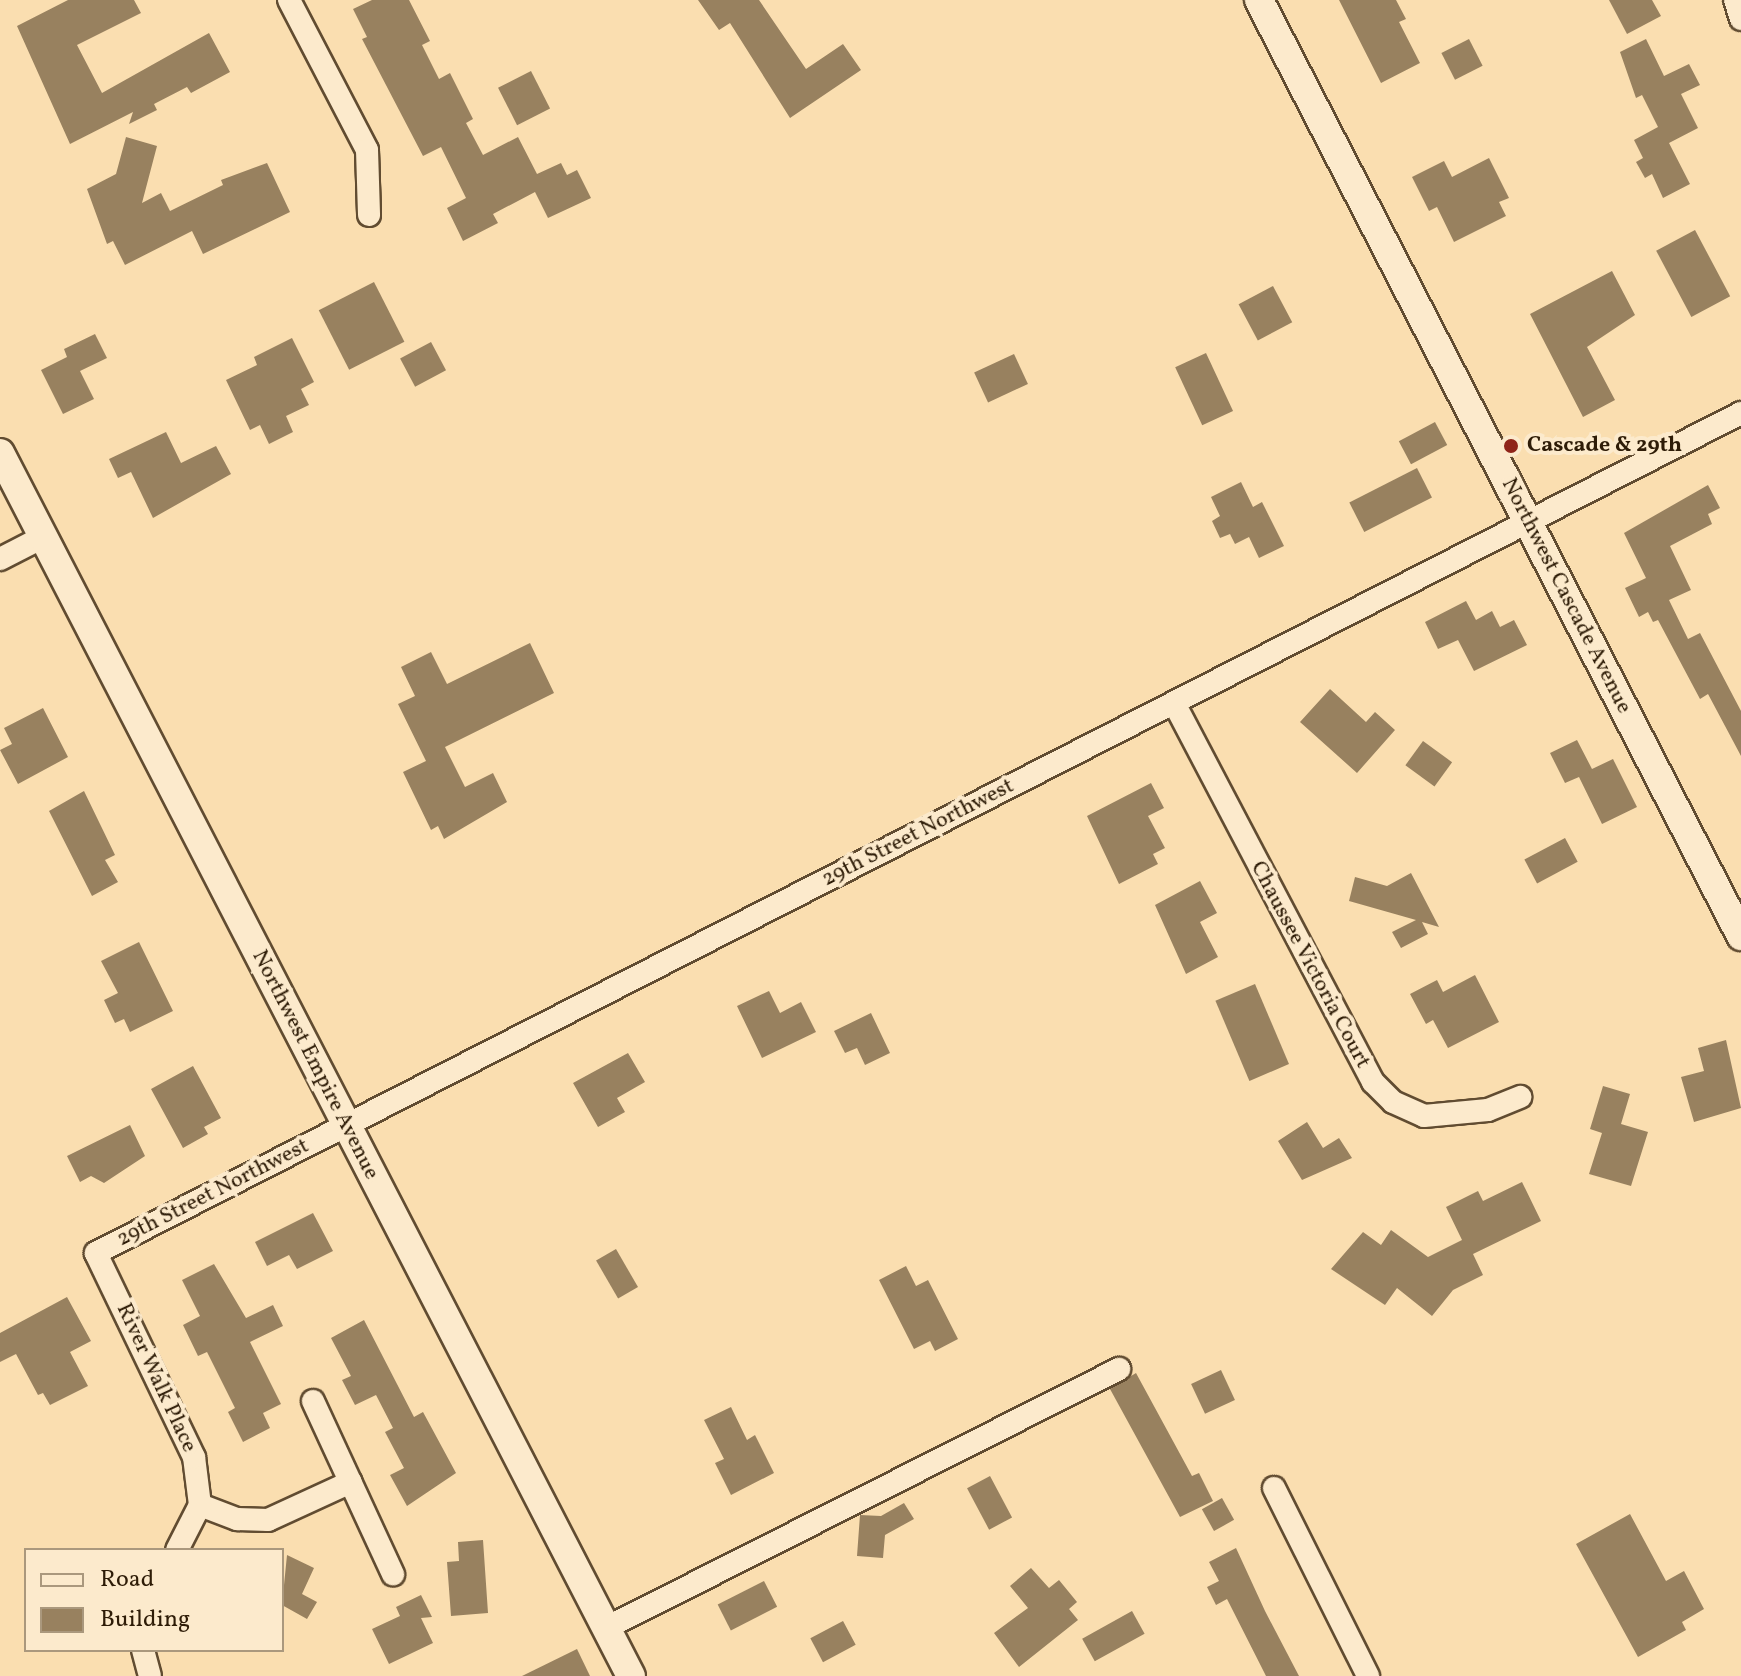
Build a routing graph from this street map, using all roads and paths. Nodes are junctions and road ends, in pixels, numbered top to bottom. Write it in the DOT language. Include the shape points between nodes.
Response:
graph roads {
  1 [pos="289,0"];
  2 [pos="1259,0"];
  3 [pos="1735,0"];
  4 [pos="1741,19"];
  5 [pos="369,215"];
  6 [pos="1741,413"];
  7 [pos="0,453"];
  8 [pos="1527,520"];
  9 [pos="43,537"];
  10 [pos="0,559"];
  11 [pos="1174,703"];
  12 [pos="1741,936"];
  13 [pos="1521,1097"];
  14 [pos="346,1124"];
  15 [pos="96,1253"];
  16 [pos="1119,1369"];
  17 [pos="313,1401"];
  18 [pos="351,1482"];
  19 [pos="1274,1488"];
  20 [pos="200,1505"];
  21 [pos="178,1548"];
  22 [pos="393,1574"];
  23 [pos="606,1628"];
  24 [pos="144,1652"];
  25 [pos="150,1676"];
  26 [pos="631,1676"];
  27 [pos="1368,1676"];
  1 -- 5 [label="street" via="367,150"];
  2 -- 8 [label="street, Northwest Cascade Avenue"];
  3 -- 4 [label="street"];
  6 -- 8 [label="street, 29th Street Northwest"];
  7 -- 9 [label="street, Northwest Empire Avenue"];
  8 -- 11 [label="street, 29th Street Northwest"];
  8 -- 12 [label="street, Northwest Cascade Avenue"];
  9 -- 10 [label="street"];
  9 -- 14 [label="street, Northwest Empire Avenue"];
  11 -- 13 [label="street, Chaussee Victoria Court" via="1373,1082 1393,1102 1424,1116 1488,1110"];
  11 -- 14 [label="street, 29th Street Northwest"];
  14 -- 15 [label="street, 29th Street Northwest"];
  14 -- 23 [label="street, Northwest Empire Avenue"];
  15 -- 20 [label="street, River Walk Place" via="194,1457"];
  16 -- 23 [label="street"];
  17 -- 18 [label="street"];
  18 -- 20 [label="street" via="268,1520 237,1519"];
  18 -- 22 [label="street"];
  19 -- 27 [label="street"];
  20 -- 21 [label="street"];
  23 -- 26 [label="street, Northwest Empire Avenue"];
  24 -- 25 [label="street"];
}
